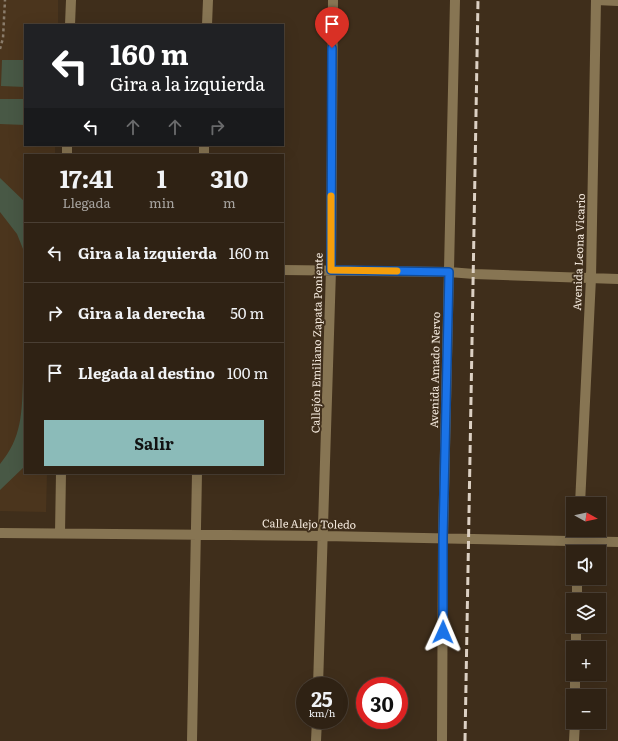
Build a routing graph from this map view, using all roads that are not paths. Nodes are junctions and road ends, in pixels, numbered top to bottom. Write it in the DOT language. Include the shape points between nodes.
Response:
graph roads {
  1 [pos="71,0"];
  2 [pos="208,0"];
  3 [pos="333,0"];
  4 [pos="455,0"];
  5 [pos="596,0"];
  6 [pos="618,1"];
  7 [pos="70,24"];
  8 [pos="207,24"];
  9 [pos="284,270"];
  10 [pos="331,270"];
  11 [pos="449,272"];
  12 [pos="591,278"];
  13 [pos="618,279"];
  14 [pos="61,474"];
  15 [pos="197,474"];
  16 [pos="580,497"];
  17 [pos="0,533"];
  18 [pos="60,533"];
  19 [pos="196,535"];
  20 [pos="324,536"];
  21 [pos="578,537"];
  22 [pos="443,538"];
  23 [pos="578,541"];
  24 [pos="618,542"];
  25 [pos="578,545"];
  26 [pos="318,677"];
  27 [pos="317,729"];
  28 [pos="574,729"];
  29 [pos="192,741"];
  30 [pos="316,741"];
  31 [pos="442,741"];
  32 [pos="574,741"];
  1 -- 7 [label="street"];
  2 -- 8 [label="street"];
  3 -- 10 [label="street, Callejón Emiliano Zapata Poniente"];
  4 -- 11 [label="street, Avenida Amado Nervo"];
  5 -- 6 [label="street"];
  5 -- 12 [label="street, Avenida Leona Vicario"];
  9 -- 10 [label="street"];
  10 -- 11 [label="street"];
  10 -- 20 [label="street, Callejón Emiliano Zapata Poniente"];
  11 -- 12 [label="street"];
  11 -- 22 [label="street, Avenida Amado Nervo"];
  12 -- 13 [label="street"];
  12 -- 16 [label="street, Avenida Leona Vicario"];
  14 -- 18 [label="street"];
  15 -- 19 [label="street"];
  17 -- 18 [label="street, Calle Alejo Toledo"];
  18 -- 19 [label="street, Calle Alejo Toledo"];
  19 -- 20 [label="street, Calle Alejo Toledo"];
  19 -- 29 [label="street"];
  20 -- 22 [label="street, Calle Alejo Toledo"];
  20 -- 26 [label="street, Callejón Emiliano Zapata Poniente"];
  21 -- 23 [label="street"];
  22 -- 23 [label="street, Calle Alejo Toledo"];
  22 -- 31 [label="street, Avenida Amado Nervo"];
  23 -- 24 [label="street, Calle Alejo Toledo"];
  23 -- 25 [label="street"];
  27 -- 30 [label="street"];
  28 -- 32 [label="street"];
}
